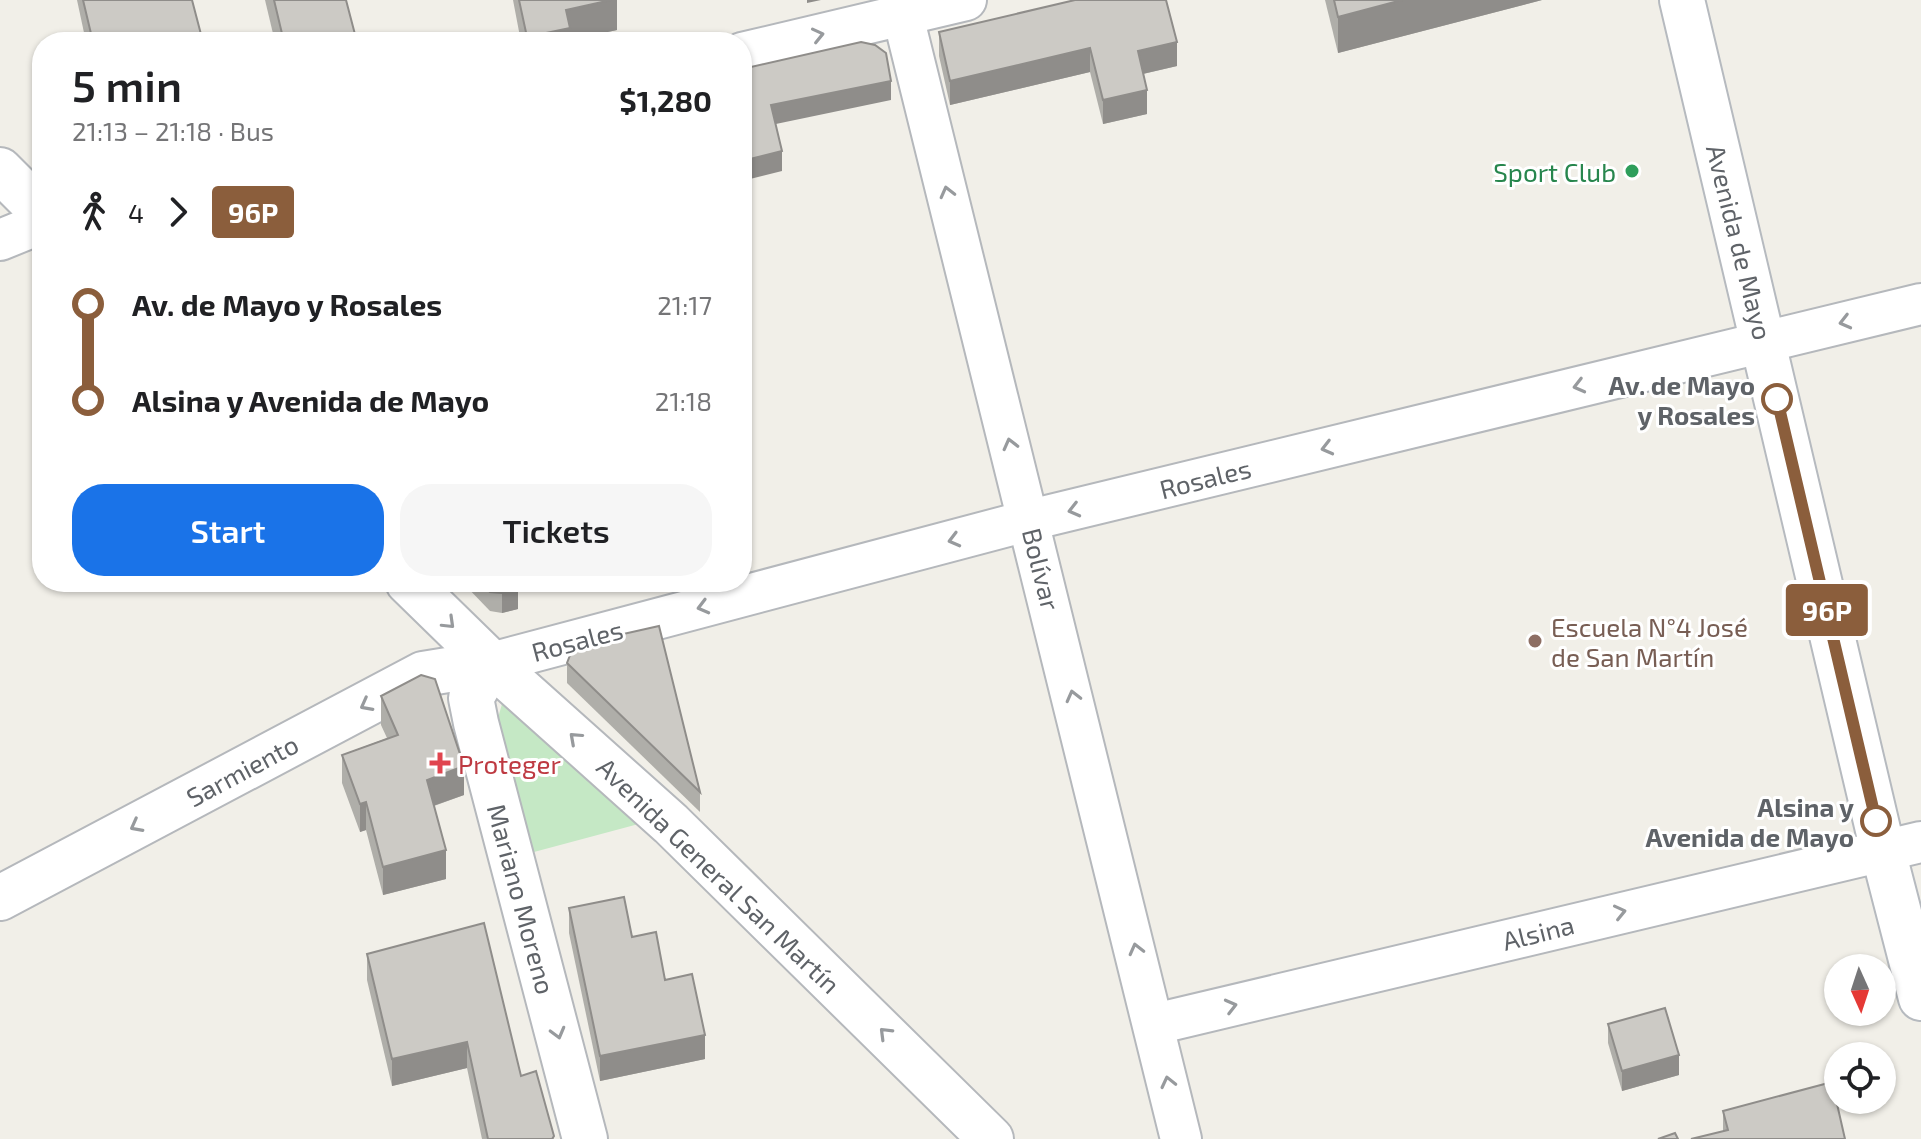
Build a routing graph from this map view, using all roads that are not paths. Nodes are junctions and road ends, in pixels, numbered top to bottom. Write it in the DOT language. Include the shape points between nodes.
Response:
graph roads {
  1 [pos="966,0"];
  2 [pos="1682,0"];
  3 [pos="901,8"];
  4 [pos="752,50"];
  5 [pos="0,170"];
  6 [pos="32,202"];
  7 [pos="32,227"];
  8 [pos="0,240"];
  9 [pos="1921,304"];
  10 [pos="1764,341"];
  11 [pos="1030,520"];
  12 [pos="418,592"];
  13 [pos="491,663"];
  14 [pos="1902,846"];
  15 [pos="0,898"];
  16 [pos="1921,998"];
  17 [pos="1155,1024"];
  18 [pos="585,1139"];
  19 [pos="991,1139"];
  20 [pos="1181,1139"];
  1 -- 3 [label="street"];
  2 -- 10 [label="street, Avenida de Mayo"];
  4 -- 3 [label="street, one-way"];
  11 -- 3 [label="street, Bolívar, one-way"];
  5 -- 6 [label="street"];
  7 -- 8 [label="street"];
  9 -- 10 [label="street, Rosales, one-way"];
  10 -- 11 [label="street, Rosales, one-way"];
  10 -- 14 [label="street, Avenida de Mayo"];
  11 -- 13 [label="street, Rosales, one-way"];
  17 -- 11 [label="street, Bolívar, one-way"];
  12 -- 13 [label="street, Avenida General San Martín, one-way"];
  13 -- 15 [label="street, Sarmiento, one-way" via="423,674"];
  13 -- 18 [label="street, Mariano Moreno, one-way" via="471,698"];
  19 -- 13 [label="street, Avenida General San Martín, one-way" via="671,824"];
  14 -- 16 [label="street, Avenida de Mayo"];
  17 -- 14 [label="street, Alsina, one-way"];
  20 -- 17 [label="street, Bolívar, one-way"];
}
